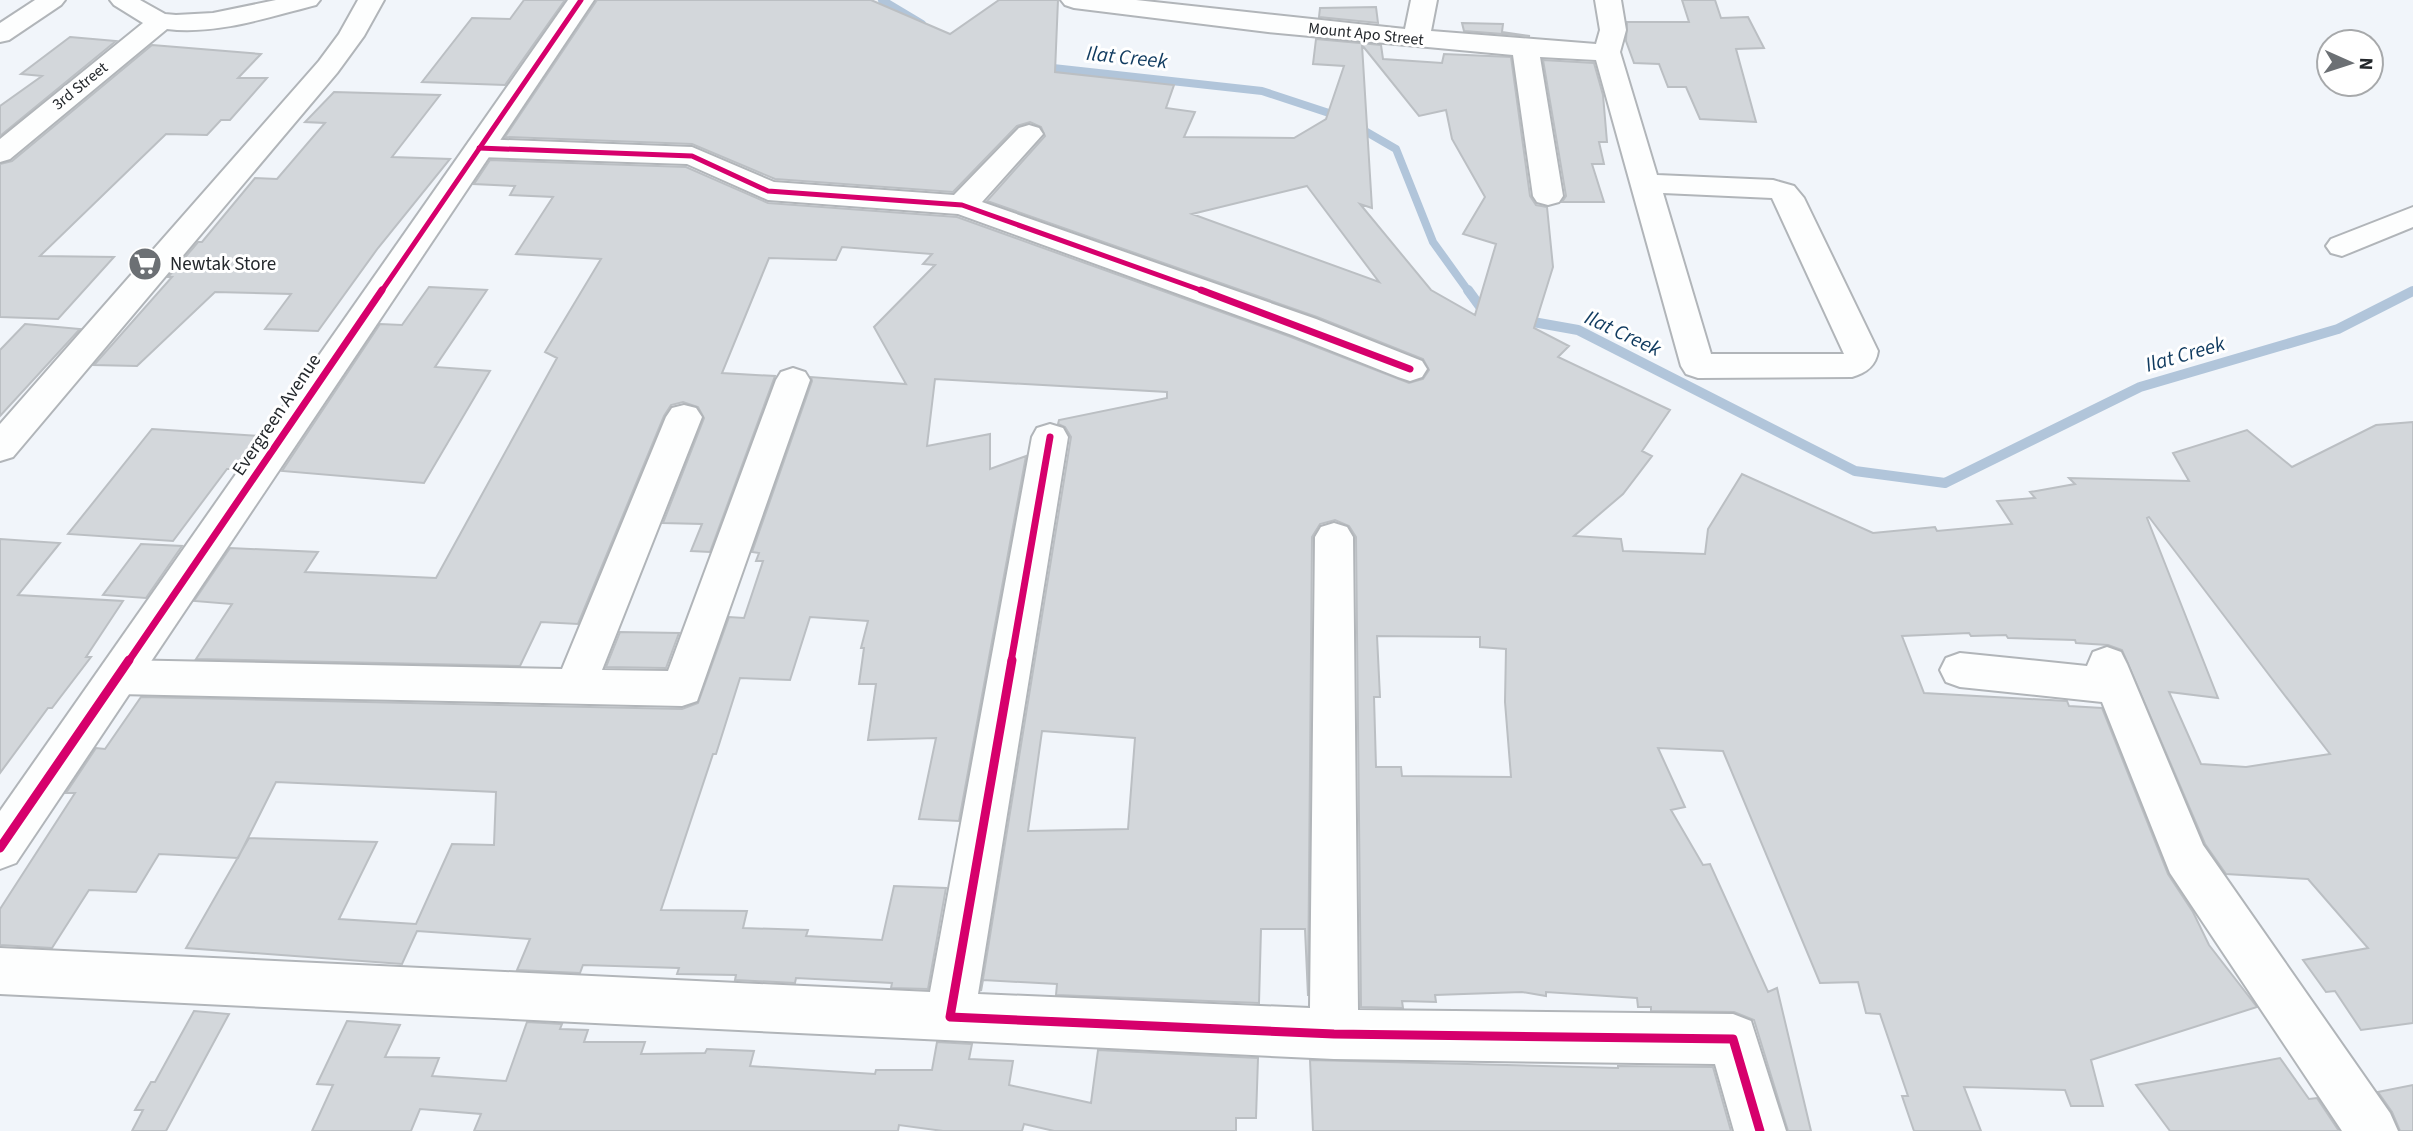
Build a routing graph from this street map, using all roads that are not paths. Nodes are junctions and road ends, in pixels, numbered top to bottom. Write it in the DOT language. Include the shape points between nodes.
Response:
graph roads {
  1 [pos="52,0"];
  2 [pos="123,0"];
  3 [pos="307,0"];
  4 [pos="371,0"];
  5 [pos="581,0"];
  6 [pos="1074,0"];
  7 [pos="1424,0"];
  8 [pos="1608,0"];
  9 [pos="1272,12"];
  10 [pos="162,21"];
  11 [pos="0,34"];
  12 [pos="1416,39"];
  13 [pos="1525,47"];
  14 [pos="1607,52"];
  15 [pos="1029,134"];
  16 [pos="479,148"];
  17 [pos="0,153"];
  18 [pos="1645,183"];
  19 [pos="1548,196"];
  20 [pos="962,205"];
  21 [pos="2413,216"];
  22 [pos="2342,246"];
  23 [pos="1410,369"];
  24 [pos="793,380"];
  25 [pos="684,417"];
  26 [pos="1050,437"];
  27 [pos="0,448"];
  28 [pos="1334,537"];
  29 [pos="1960,670"];
  30 [pos="118,677"];
  31 [pos="575,687"];
  32 [pos="0,848"];
  33 [pos="0,971"];
  34 [pos="950,1017"];
  35 [pos="1334,1034"];
  36 [pos="1760,1131"];
  37 [pos="2372,1131"];
  1 -- 11 [label="street"];
  2 -- 10 [label="street"];
  3 -- 10 [label="street" via="224,17"];
  4 -- 27 [label="street" via="328,67"];
  5 -- 16 [label="street, Evergreen Avenue"];
  6 -- 9 [label="street, Mount Apo Street"];
  7 -- 12 [label="street"];
  8 -- 14 [label="street" via="1612,30"];
  9 -- 12 [label="street, Mount Apo Street"];
  10 -- 17 [label="street, 3rd Street"];
  12 -- 13 [label="street, Mount Apo Street"];
  13 -- 14 [label="street, Mount Apo Street"];
  13 -- 19 [label="street"];
  14 -- 18 [label="street"];
  15 -- 20 [label="street"];
  16 -- 20 [label="street" via="692,156 768,191"];
  16 -- 30 [label="street, Evergreen Avenue"];
  18 -- 18 [label="street" via="1698,366 1852,365 1860,358 1861,351 1783,192"];
  20 -- 23 [label="street"];
  21 -- 22 [label="street"];
  24 -- 31 [label="street" via="682,689"];
  25 -- 31 [label="street"];
  26 -- 34 [label="street"];
  28 -- 35 [label="street"];
  29 -- 37 [label="street" via="2112,675 2186,858"];
  30 -- 31 [label="street"];
  30 -- 32 [label="street, Evergreen Avenue"];
  33 -- 34 [label="street"];
  34 -- 35 [label="street"];
  35 -- 36 [label="street" via="1733,1039"];
}
